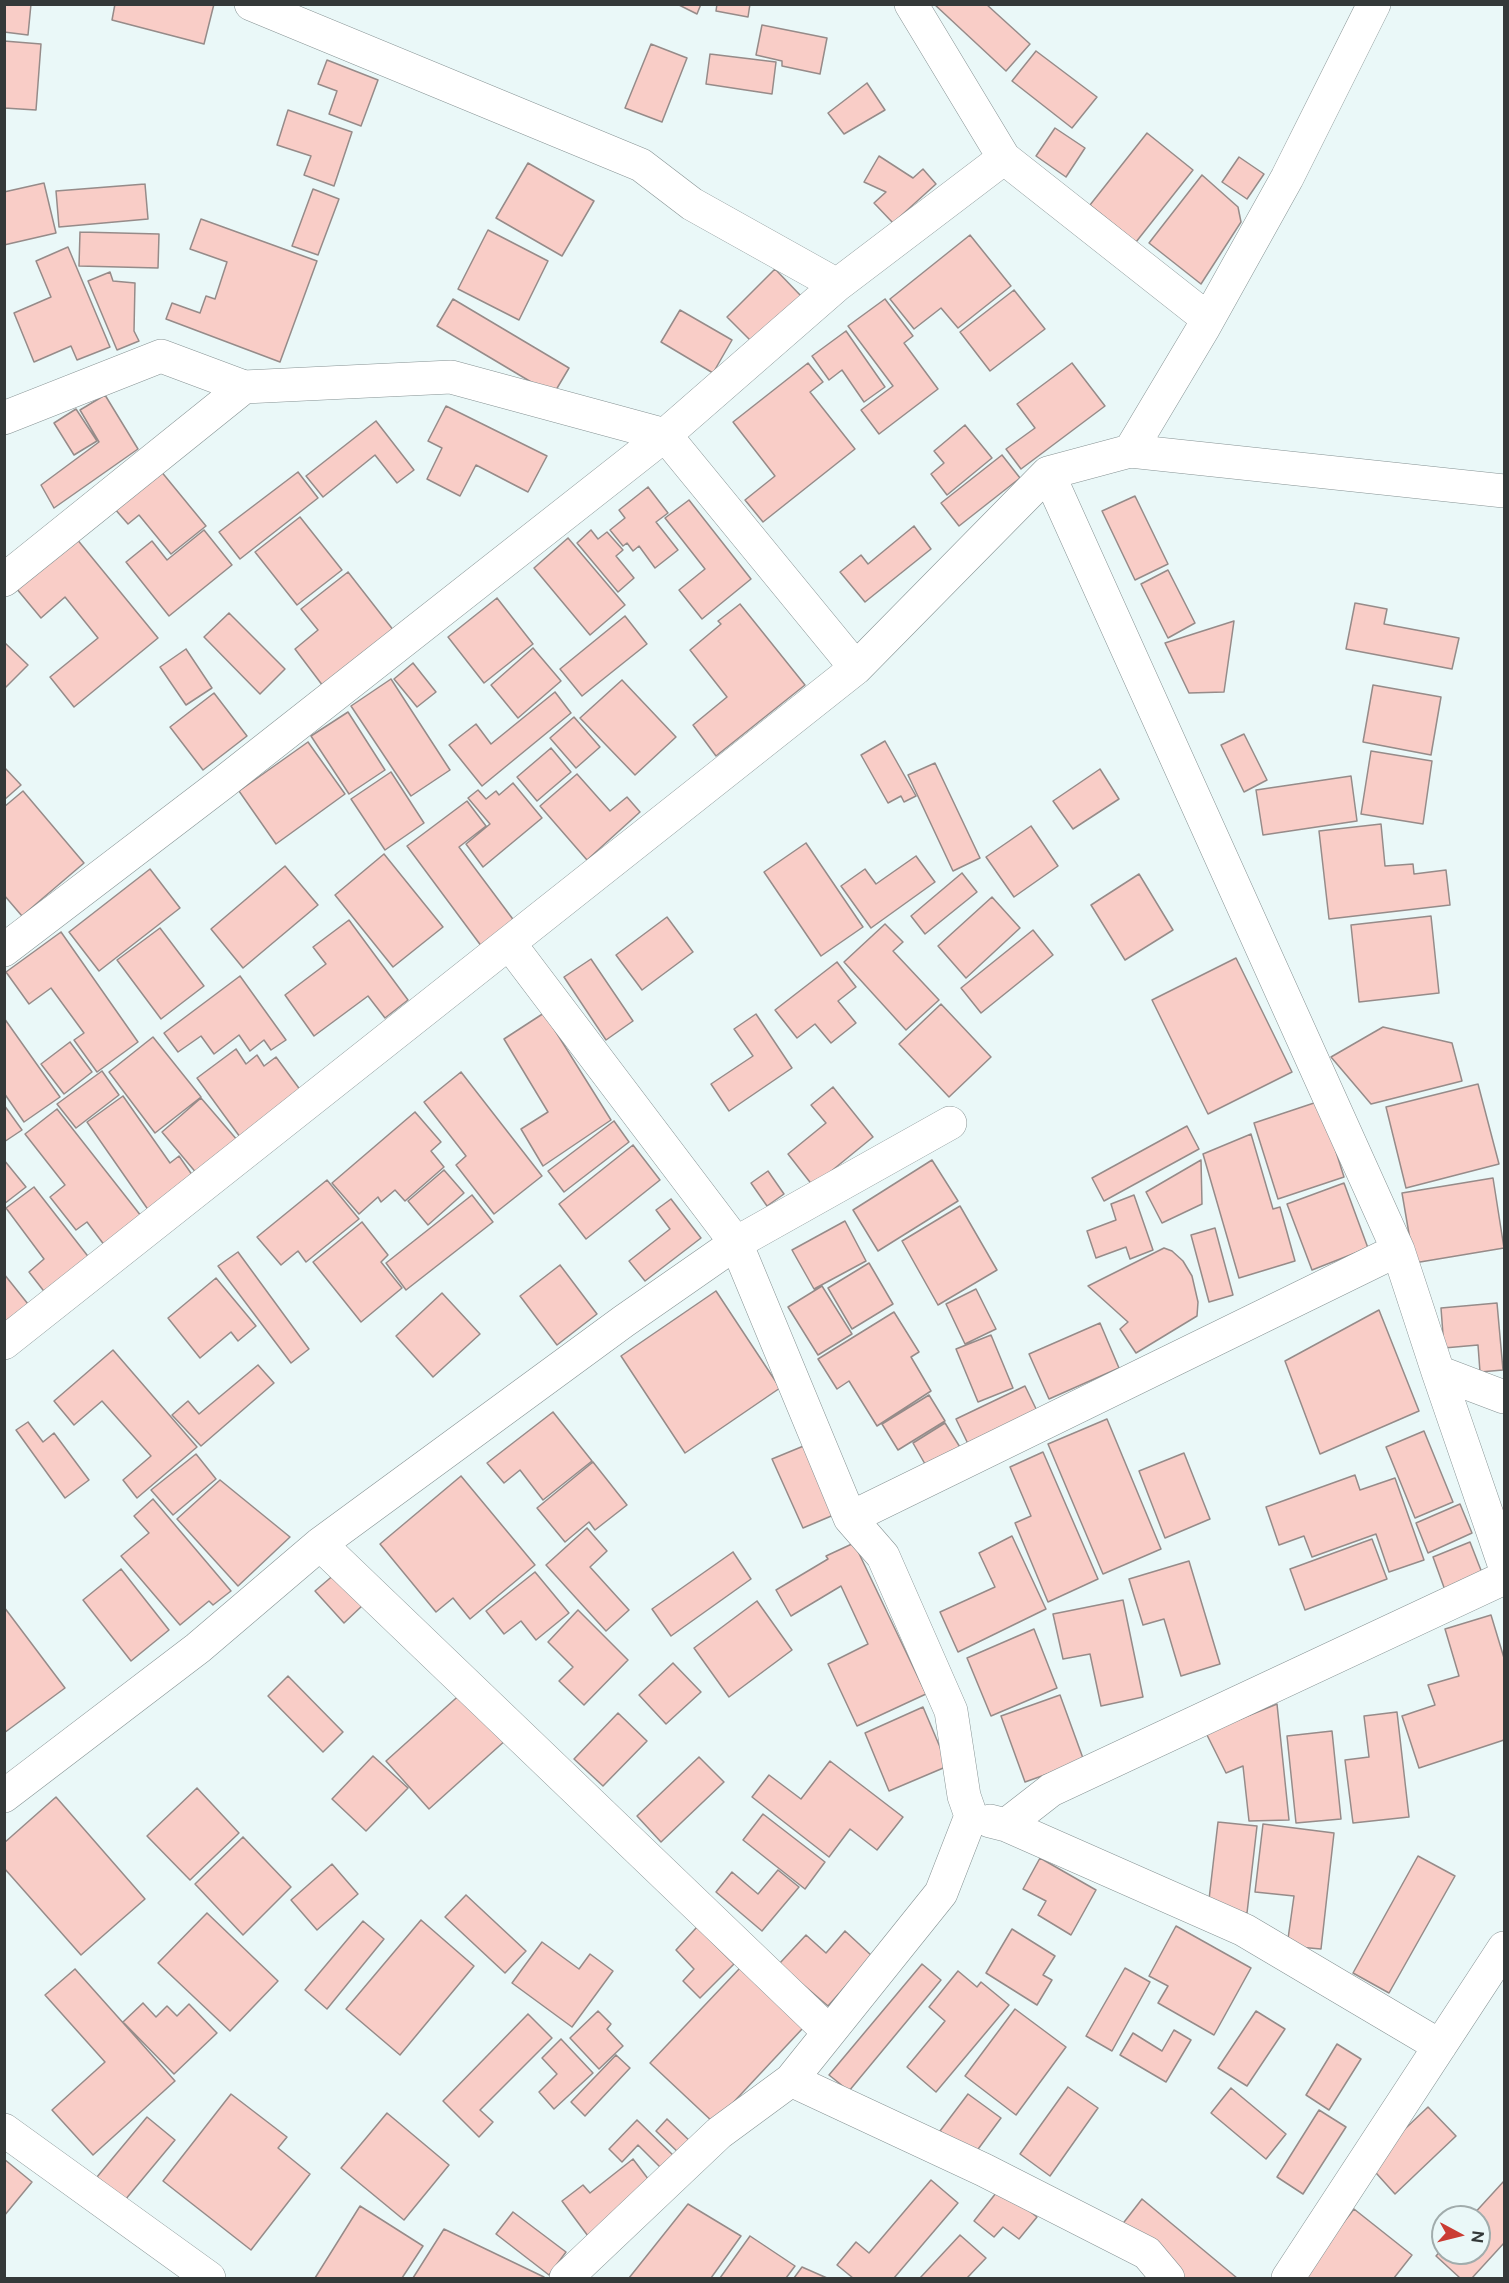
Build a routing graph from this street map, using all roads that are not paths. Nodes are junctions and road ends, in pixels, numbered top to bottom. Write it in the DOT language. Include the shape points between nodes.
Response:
graph roads {
  1 [pos="251,4"];
  2 [pos="911,4"];
  3 [pos="1374,4"];
  4 [pos="1004,158"];
  5 [pos="837,285"];
  6 [pos="1208,319"];
  7 [pos="244,387"];
  8 [pos="4,418"];
  9 [pos="665,435"];
  10 [pos="1130,451"];
  11 [pos="1048,473"];
  12 [pos="1504,491"];
  13 [pos="4,580"];
  14 [pos="856,668"];
  15 [pos="509,943"];
  16 [pos="4,950"];
  17 [pos="950,1123"];
  18 [pos="736,1243"];
  19 [pos="1398,1250"];
  20 [pos="4,1343"];
  21 [pos="1438,1372"];
  22 [pos="1504,1397"];
  23 [pos="850,1518"];
  24 [pos="320,1544"];
  25 [pos="1504,1564"];
  26 [pos="1504,1578"];
  27 [pos="4,1796"];
  28 [pos="971,1816"];
  29 [pos="1006,1825"];
  30 [pos="1504,1948"];
  31 [pos="829,2032"];
  32 [pos="1440,2046"];
  33 [pos="791,2080"];
  34 [pos="4,2130"];
  35 [pos="209,2278"];
  36 [pos="566,2278"];
  37 [pos="1168,2278"];
  38 [pos="1288,2278"];
  1 -- 5 [label="street" via="641,165 692,204"];
  2 -- 4 [label="street"];
  3 -- 6 [label="street" via="1287,178"];
  4 -- 5 [label="street"];
  4 -- 6 [label="street"];
  5 -- 9 [label="street"];
  6 -- 10 [label="street"];
  7 -- 8 [label="street" via="161,356"];
  7 -- 9 [label="street" via="451,377"];
  7 -- 13 [label="street"];
  9 -- 14 [label="street"];
  9 -- 16 [label="street"];
  10 -- 11 [label="street"];
  10 -- 12 [label="street"];
  11 -- 14 [label="street"];
  11 -- 19 [label="street"];
  14 -- 15 [label="street"];
  15 -- 18 [label="street"];
  15 -- 20 [label="street"];
  17 -- 18 [label="street"];
  18 -- 23 [label="street"];
  18 -- 24 [label="street"];
  19 -- 21 [label="street"];
  19 -- 23 [label="street"];
  21 -- 22 [label="street"];
  21 -- 25 [label="street"];
  23 -- 28 [label="street" via="882,1556 951,1712 964,1796"];
  24 -- 27 [label="street" via="198,1648"];
  24 -- 31 [label="street"];
  26 -- 29 [label="street" via="1051,1790"];
  28 -- 29 [label="street"];
  28 -- 31 [label="street" via="941,1893"];
  29 -- 32 [label="street" via="1244,1930"];
  30 -- 32 [label="street"];
  31 -- 33 [label="street"];
  32 -- 38 [label="street"];
  33 -- 36 [label="street" via="719,2133"];
  33 -- 37 [label="street" via="984,2170 1147,2253"];
  34 -- 35 [label="street"];
}
